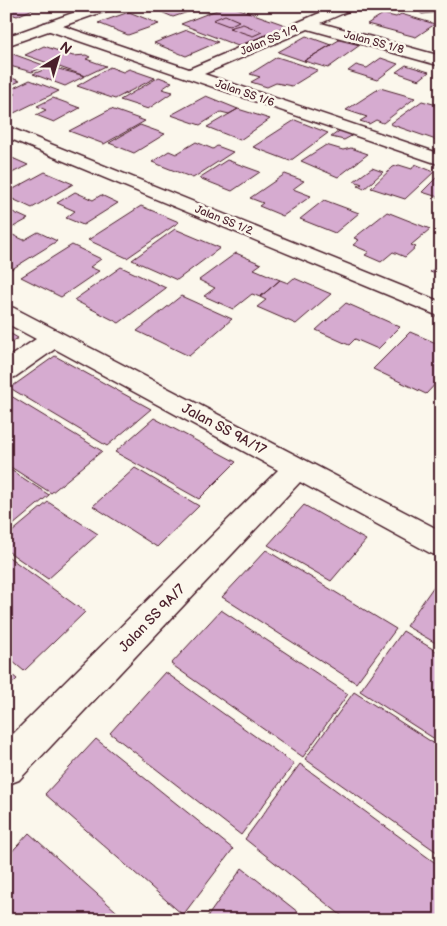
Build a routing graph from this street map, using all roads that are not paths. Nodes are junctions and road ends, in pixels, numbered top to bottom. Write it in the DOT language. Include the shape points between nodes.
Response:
graph roads {
  1 [pos="106,6"];
  2 [pos="348,6"];
  3 [pos="308,24"];
  4 [pos="49,26"];
  5 [pos="6,42"];
  6 [pos="441,60"];
  7 [pos="190,74"];
  8 [pos="6,131"];
  9 [pos="441,160"];
  10 [pos="441,310"];
  11 [pos="6,313"];
  12 [pos="54,338"];
  13 [pos="6,372"];
  14 [pos="297,468"];
  15 [pos="441,546"];
  16 [pos="6,767"];
  1 -- 4 [label="street"];
  2 -- 3 [label="street, Jalan SS 1/9"];
  3 -- 6 [label="street, Jalan SS 1/8"];
  3 -- 7 [label="street, Jalan SS 1/9"];
  4 -- 5 [label="street"];
  4 -- 7 [label="street, Jalan SS 1/6"];
  7 -- 9 [label="street, Jalan SS 1/6"];
  8 -- 10 [label="street, Jalan SS 1/2"];
  11 -- 12 [label="street, Jalan SS 9A/17"];
  12 -- 13 [label="street"];
  12 -- 14 [label="street, Jalan SS 9A/17"];
  14 -- 15 [label="street, Jalan SS 9A/17"];
  14 -- 16 [label="street, Jalan SS 9A/7"];
}
